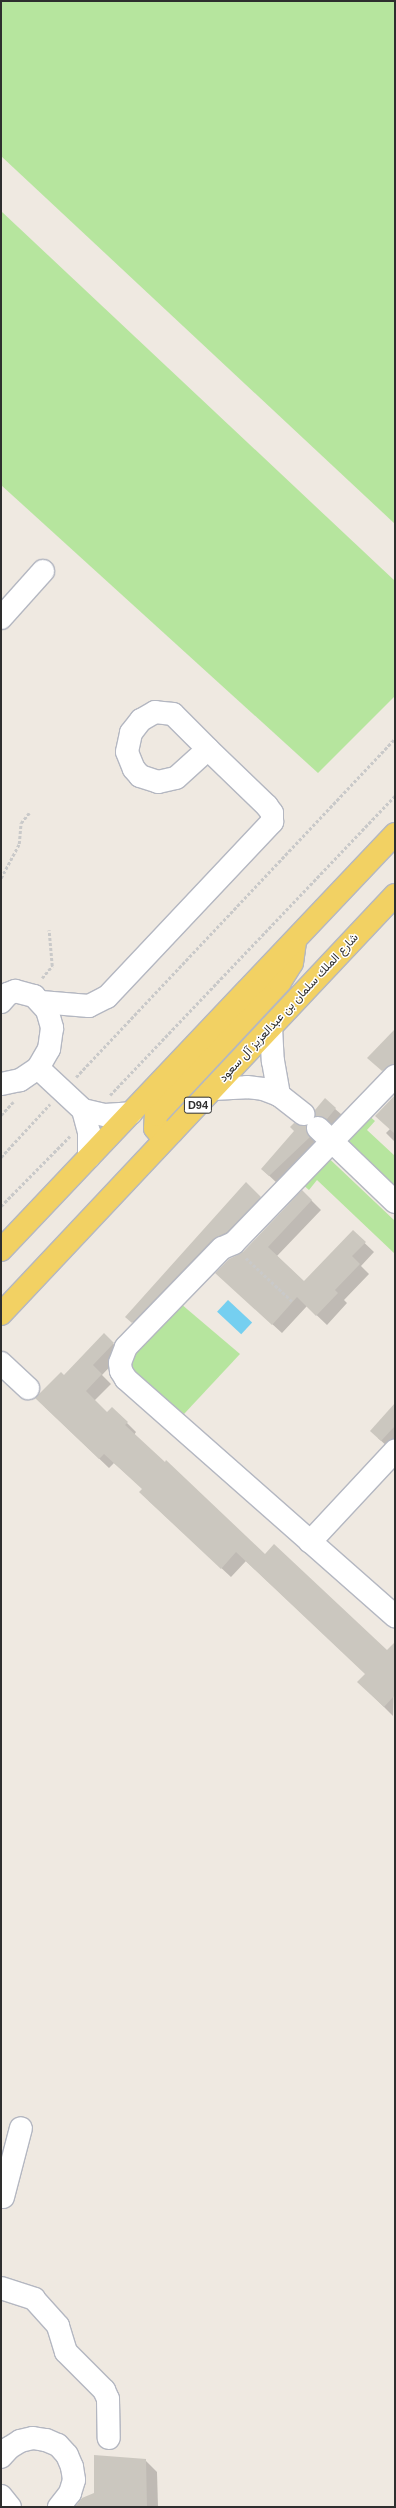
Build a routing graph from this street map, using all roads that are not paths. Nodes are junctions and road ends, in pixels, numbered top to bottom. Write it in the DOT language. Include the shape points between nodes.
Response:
graph roads {
  1 [pos="43,571"];
  2 [pos="1,618"];
  3 [pos="208,749"];
  4 [pos="395,834"];
  5 [pos="395,895"];
  6 [pos="295,941"];
  7 [pos="33,997"];
  8 [pos="1,1002"];
  9 [pos="271,1027"];
  10 [pos="38,1068"];
  11 [pos="395,1076"];
  12 [pos="213,1089"];
  13 [pos="8,1092"];
  14 [pos="280,1095"];
  15 [pos="131,1113"];
  16 [pos="87,1114"];
  17 [pos="317,1128"];
  18 [pos="172,1132"];
  19 [pos="89,1157"];
  20 [pos="395,1202"];
  21 [pos="1,1250"];
  22 [pos="1,1314"];
  23 [pos="1,1363"];
  24 [pos="28,1388"];
  25 [pos="395,1451"];
  26 [pos="310,1542"];
  27 [pos="395,1616"];
  28 [pos="21,2128"];
  29 [pos="3,2197"];
  30 [pos="1,2288"];
  31 [pos="109,2438"];
  32 [pos="4,2449"];
  33 [pos="59,2507"];
  1 -- 2 [label="lane"];
  3 -- 7 [label="lane" via="266,806 272,813 272,822 107,997 89,1006"];
  4 -- 6 [label="main road"];
  5 -- 9 [label="main road, شارع الملك سلمان بن عبدالعزيز آل سعود / D94"];
  6 -- 15 [label="main road"];
  6 -- 18 [label="main road" via="292,963 280,982 156,1115 155,1128 159,1133"];
  7 -- 8 [label="lane" via="15,991"];
  7 -- 10 [label="lane" via="47,1010 52,1028 49,1049"];
  9 -- 12 [label="main road, شارع الملك سلمان بن عبدالعزيز آل سعود / D94"];
  9 -- 14 [label="lane" via="272,1061"];
  10 -- 13 [label="lane"];
  10 -- 16 [label="lane"];
  11 -- 17 [label="lane"];
  12 -- 14 [label="lane" via="246,1086"];
  12 -- 18 [label="main road, شارع الملك سلمان بن عبدالعزيز آل سعود / D94"];
  14 -- 17 [label="lane"];
  15 -- 16 [label="lane"];
  15 -- 19 [label="main road"];
  16 -- 19 [label="lane"];
  17 -- 20 [label="lane"];
  17 -- 26 [label="lane" via="232,1244 222,1248 121,1354 121,1371 126,1379"];
  18 -- 22 [label="main road, شارع الملك سلمان بن عبدالعزيز آل سعود / D94"];
  19 -- 21 [label="main road"];
  23 -- 24 [label="lane"];
  25 -- 26 [label="lane"];
  26 -- 27 [label="lane"];
  28 -- 29 [label="lane"];
  30 -- 31 [label="lane" via="34,2299 58,2326 66,2352 104,2390 108,2399"];
  32 -- 33 [label="lane" via="33,2438 46,2440 58,2446 67,2455 74,2480 70,2493"];
}
